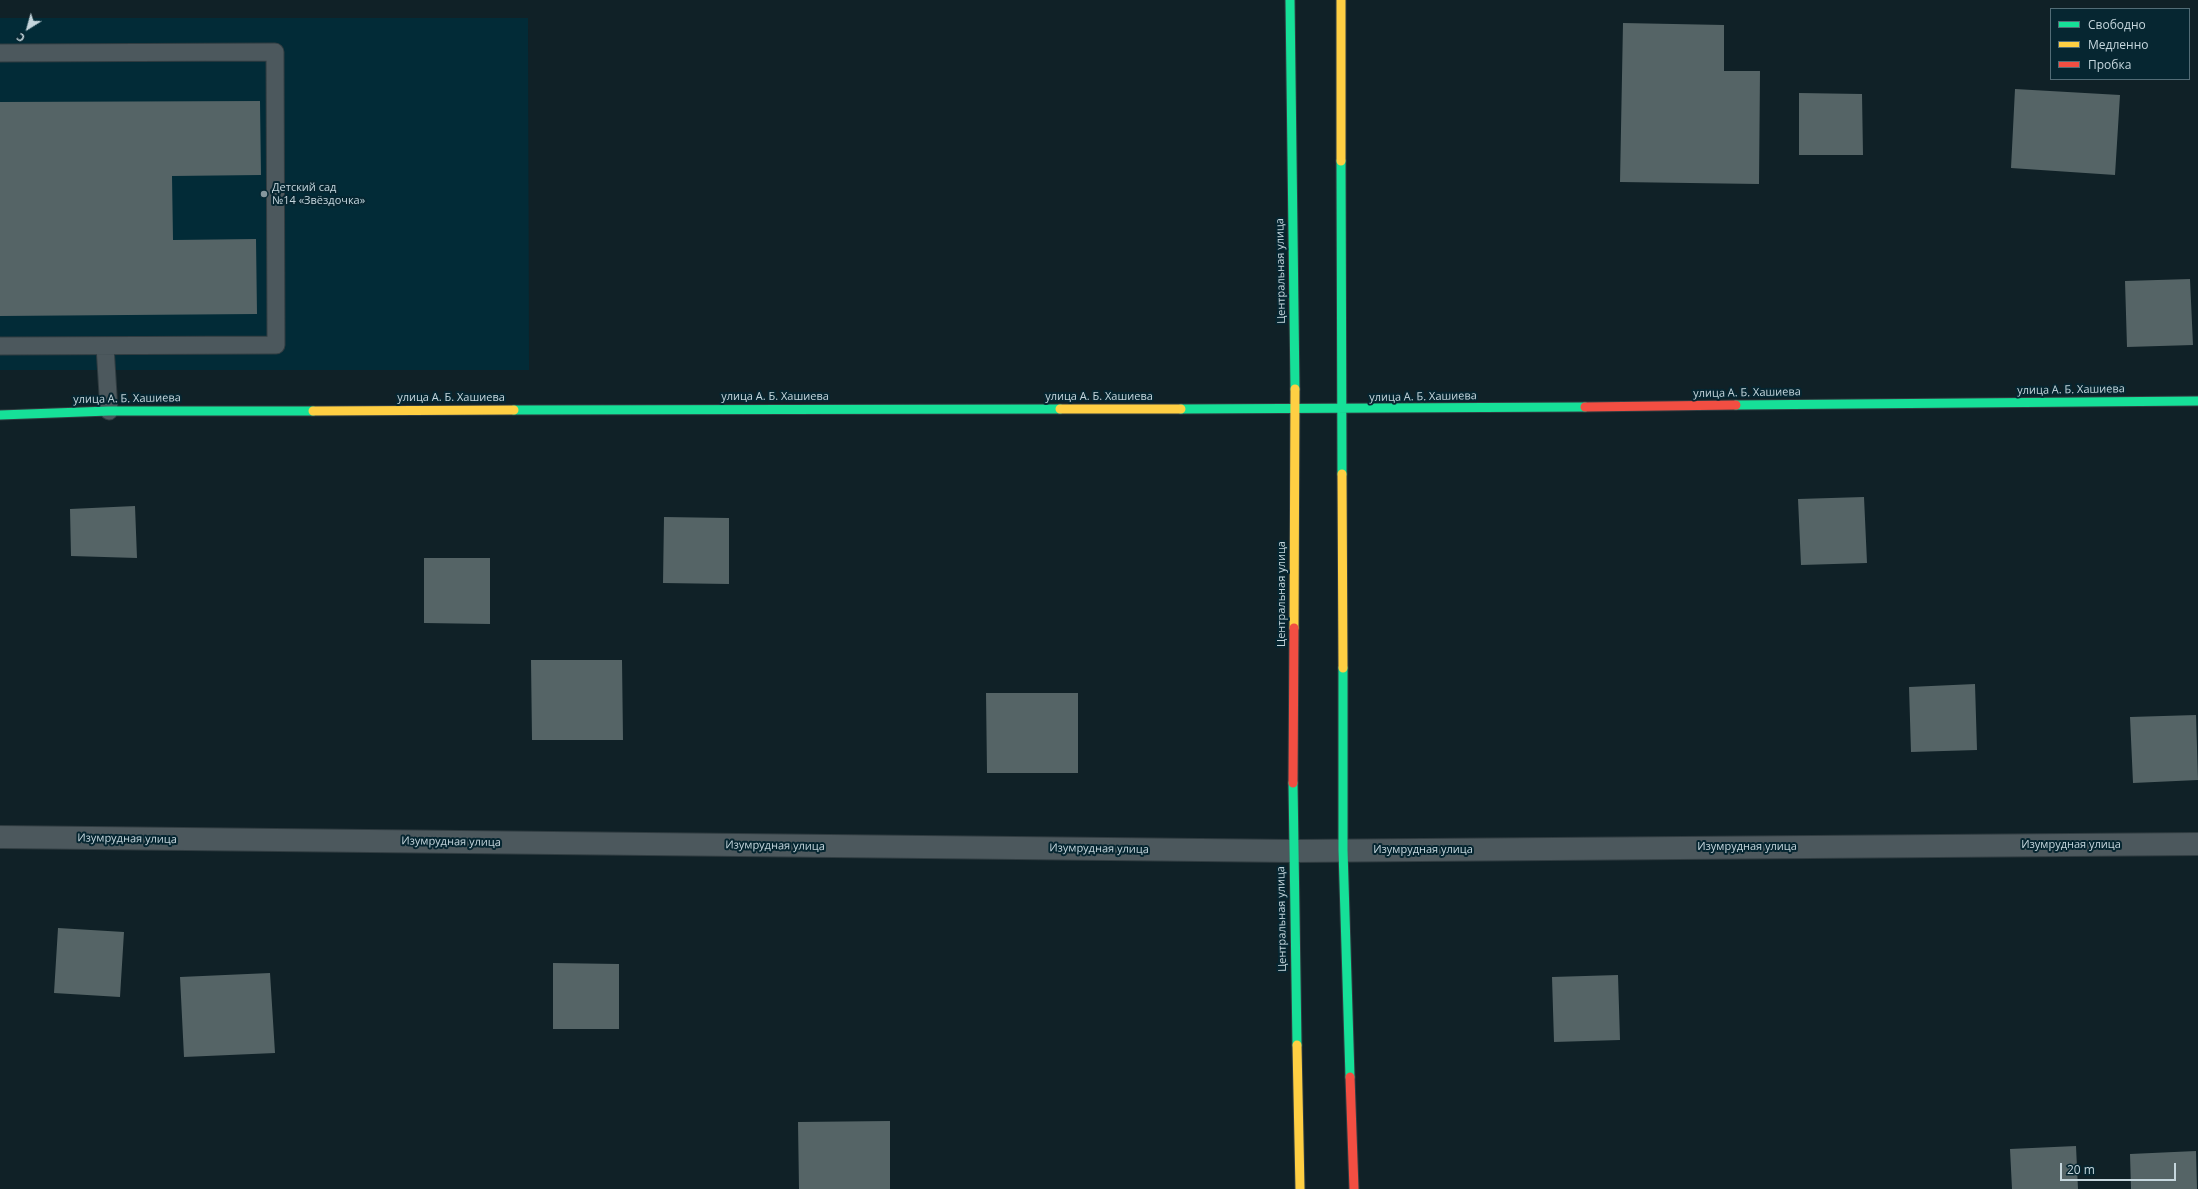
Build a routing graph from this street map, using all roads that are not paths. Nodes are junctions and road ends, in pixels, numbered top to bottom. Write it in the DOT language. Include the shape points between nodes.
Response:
graph roads {
  1 [pos="1290,0"];
  2 [pos="1341,0"];
  3 [pos="0,53"];
  4 [pos="0,346"];
  5 [pos="105,346"];
  6 [pos="2198,401"];
  7 [pos="1295,408"];
  8 [pos="1343,409"];
  9 [pos="109,411"];
  10 [pos="0,414"];
  11 [pos="0,837"];
  12 [pos="2198,844"];
  13 [pos="1343,850"];
  14 [pos="1293,851"];
  15 [pos="1300,1189"];
  16 [pos="1354,1189"];
  1 -- 7 [label="street, Центральная улица"];
  2 -- 8 [label="street"];
  3 -- 5 [label="lane" via="275,52 276,345"];
  4 -- 5 [label="lane"];
  5 -- 9 [label="lane"];
  6 -- 8 [label="street, улица А. Б. Хашиева"];
  7 -- 8 [label="street, улица А. Б. Хашиева"];
  7 -- 9 [label="street, улица А. Б. Хашиева"];
  7 -- 14 [label="street, Центральная улица"];
  8 -- 13 [label="street"];
  9 -- 10 [label="street, улица А. Б. Хашиева"];
  11 -- 14 [label="street, Изумрудная улица"];
  12 -- 13 [label="street, Изумрудная улица"];
  13 -- 14 [label="street, Изумрудная улица"];
  13 -- 16 [label="street"];
  14 -- 15 [label="street, Центральная улица"];
}
